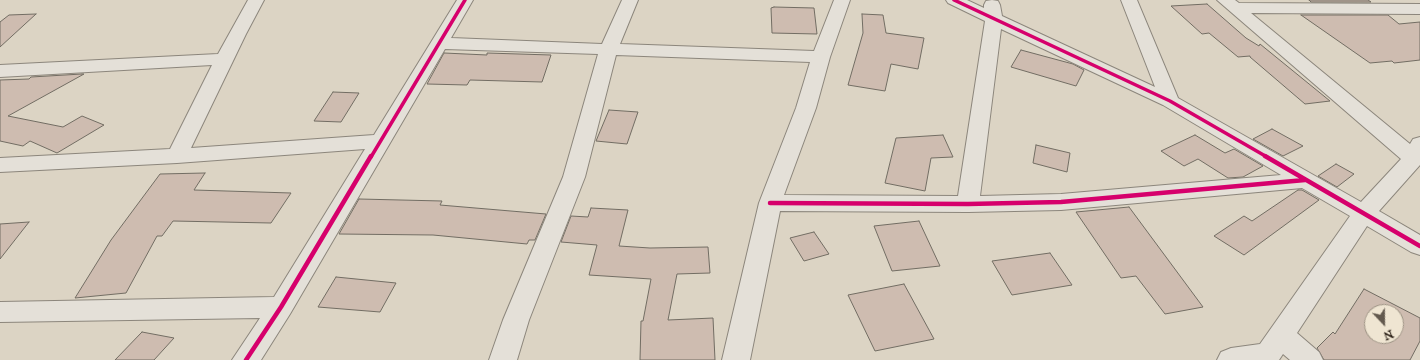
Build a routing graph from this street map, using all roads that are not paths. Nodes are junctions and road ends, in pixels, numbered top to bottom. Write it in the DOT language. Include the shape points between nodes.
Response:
graph roads {
  1 [pos="256,0"];
  2 [pos="465,0"];
  3 [pos="630,0"];
  4 [pos="842,0"];
  5 [pos="954,0"];
  6 [pos="1128,0"];
  7 [pos="1230,4"];
  8 [pos="993,9"];
  9 [pos="1420,9"];
  10 [pos="440,43"];
  11 [pos="609,48"];
  12 [pos="821,57"];
  13 [pos="225,59"];
  14 [pos="0,71"];
  15 [pos="1170,102"];
  16 [pos="381,141"];
  17 [pos="1417,151"];
  18 [pos="178,156"];
  19 [pos="0,165"];
  20 [pos="1305,180"];
  21 [pos="770,203"];
  22 [pos="968,204"];
  23 [pos="1364,213"];
  24 [pos="1420,246"];
  25 [pos="281,307"];
  26 [pos="0,312"];
  27 [pos="1271,350"];
  28 [pos="246,360"];
  29 [pos="503,360"];
  30 [pos="736,360"];
  31 [pos="1231,360"];
  32 [pos="1309,360"];
  1 -- 13 [label="street"];
  2 -- 10 [label="street"];
  3 -- 11 [label="street"];
  4 -- 12 [label="street"];
  5 -- 8 [label="street"];
  6 -- 15 [label="street"];
  7 -- 9 [label="street"];
  7 -- 17 [label="street"];
  8 -- 15 [label="street"];
  8 -- 22 [label="street"];
  10 -- 11 [label="street"];
  10 -- 16 [label="street"];
  11 -- 12 [label="street"];
  11 -- 29 [label="street" via="574,177 516,320"];
  12 -- 21 [label="street" via="806,108"];
  13 -- 14 [label="street"];
  13 -- 18 [label="street"];
  15 -- 20 [label="street"];
  16 -- 18 [label="street"];
  16 -- 25 [label="street"];
  17 -- 23 [label="street"];
  18 -- 19 [label="street"];
  20 -- 22 [label="street" via="1061,202"];
  20 -- 23 [label="street"];
  21 -- 22 [label="street"];
  21 -- 30 [label="street"];
  23 -- 24 [label="street"];
  23 -- 27 [label="street"];
  25 -- 26 [label="street"];
  25 -- 28 [label="street"];
  27 -- 31 [label="street"];
  27 -- 32 [label="street"];
}
